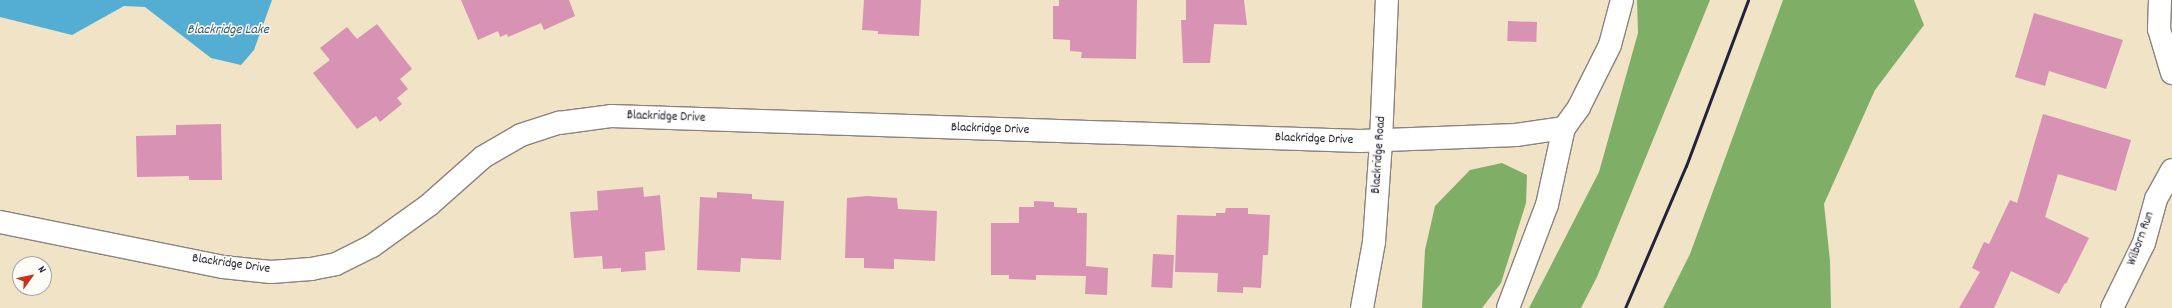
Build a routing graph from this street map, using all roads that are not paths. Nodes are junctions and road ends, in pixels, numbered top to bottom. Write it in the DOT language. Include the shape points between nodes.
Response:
graph roads {
  1 [pos="1387,0"];
  2 [pos="1622,0"];
  3 [pos="2160,0"];
  4 [pos="2172,73"];
  5 [pos="1564,127"];
  6 [pos="1381,141"];
  7 [pos="2172,170"];
  8 [pos="0,222"];
  9 [pos="1362,308"];
  10 [pos="1508,308"];
  11 [pos="2112,308"];
  1 -- 6 [label="street, Blackridge Road"];
  2 -- 5 [label="street" via="1610,45 1579,107"];
  3 -- 4 [label="street" via="2159,29"];
  5 -- 6 [label="street, Blackridge Drive" via="1516,135"];
  5 -- 10 [label="street" via="1547,205"];
  6 -- 8 [label="street, Blackridge Drive" via="611,116 558,123 521,135 483,157 429,205 372,246 336,264 311,269 271,272 223,266"];
  6 -- 9 [label="street, Blackridge Road" via="1374,242"];
  7 -- 11 [label="street, Wilborn Run" via="2156,199 2144,243"];
}
